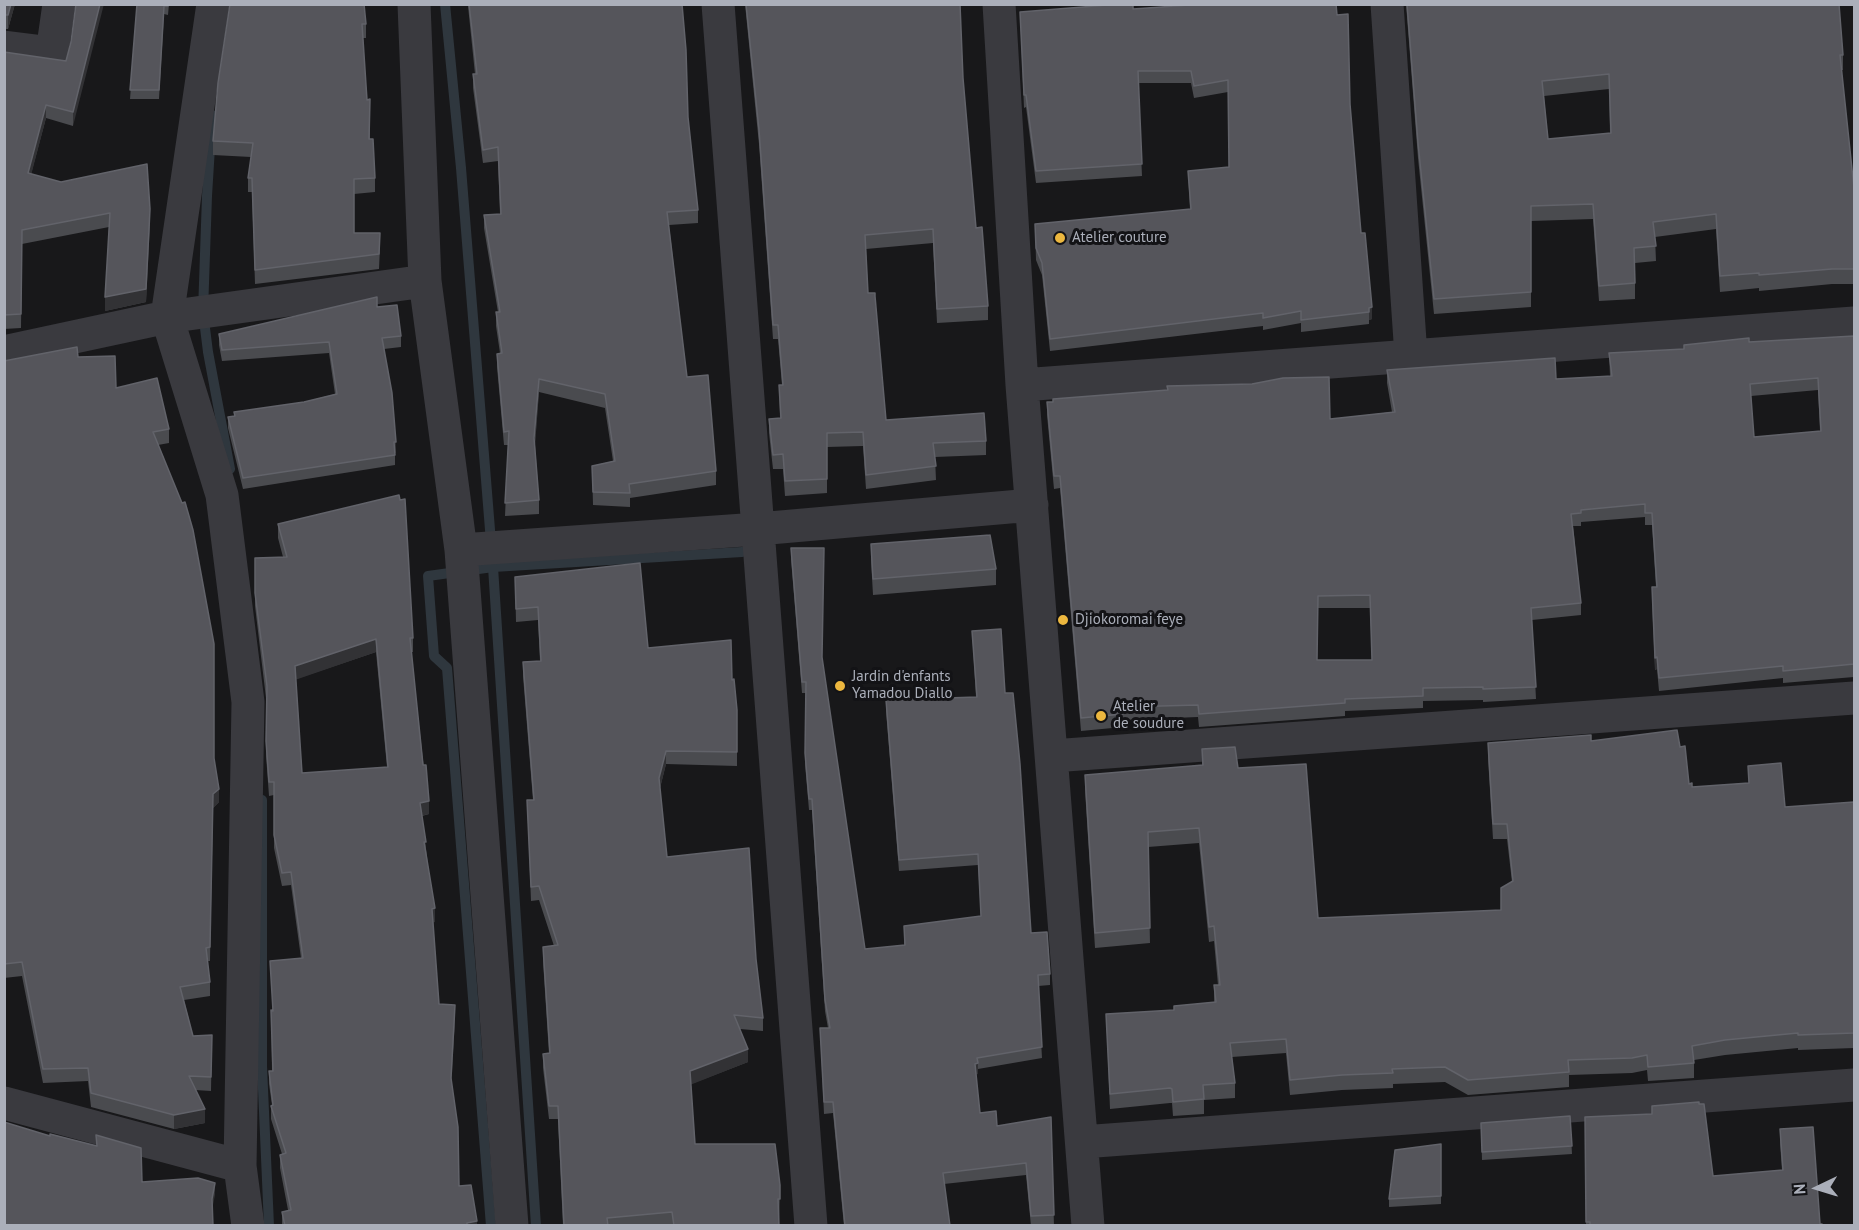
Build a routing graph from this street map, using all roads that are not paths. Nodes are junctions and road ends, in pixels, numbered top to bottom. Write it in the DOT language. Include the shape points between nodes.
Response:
graph roads {
  1 [pos="59,4"];
  2 [pos="213,4"];
  3 [pos="414,4"];
  4 [pos="718,4"];
  5 [pos="999,4"];
  6 [pos="1387,4"];
  7 [pos="4,47"];
  8 [pos="425,281"];
  9 [pos="167,317"];
  10 [pos="1854,323"];
  11 [pos="4,352"];
  12 [pos="1411,356"];
  13 [pos="1022,385"];
  14 [pos="1032,505"];
  15 [pos="758,529"];
  16 [pos="461,550"];
  17 [pos="1854,698"];
  18 [pos="1052,756"];
  19 [pos="1854,1085"];
  20 [pos="4,1103"];
  21 [pos="1082,1142"];
  22 [pos="240,1166"];
  23 [pos="249,1226"];
  24 [pos="512,1226"];
  25 [pos="811,1226"];
  26 [pos="1088,1226"];
  1 -- 7 [label="street" via="51,52"];
  2 -- 9 [label="street"];
  3 -- 8 [label="street"];
  4 -- 15 [label="street"];
  5 -- 13 [label="street"];
  6 -- 12 [label="street"];
  8 -- 9 [label="street"];
  8 -- 16 [label="street"];
  9 -- 11 [label="street"];
  9 -- 22 [label="street" via="222,495 248,702"];
  10 -- 12 [label="street"];
  12 -- 13 [label="street"];
  13 -- 14 [label="street"];
  14 -- 15 [label="street"];
  14 -- 18 [label="street"];
  15 -- 16 [label="street"];
  15 -- 25 [label="street"];
  16 -- 24 [label="street"];
  17 -- 18 [label="street"];
  18 -- 21 [label="street"];
  19 -- 21 [label="street"];
  20 -- 22 [label="street"];
  21 -- 26 [label="street"];
  22 -- 23 [label="street"];
}
